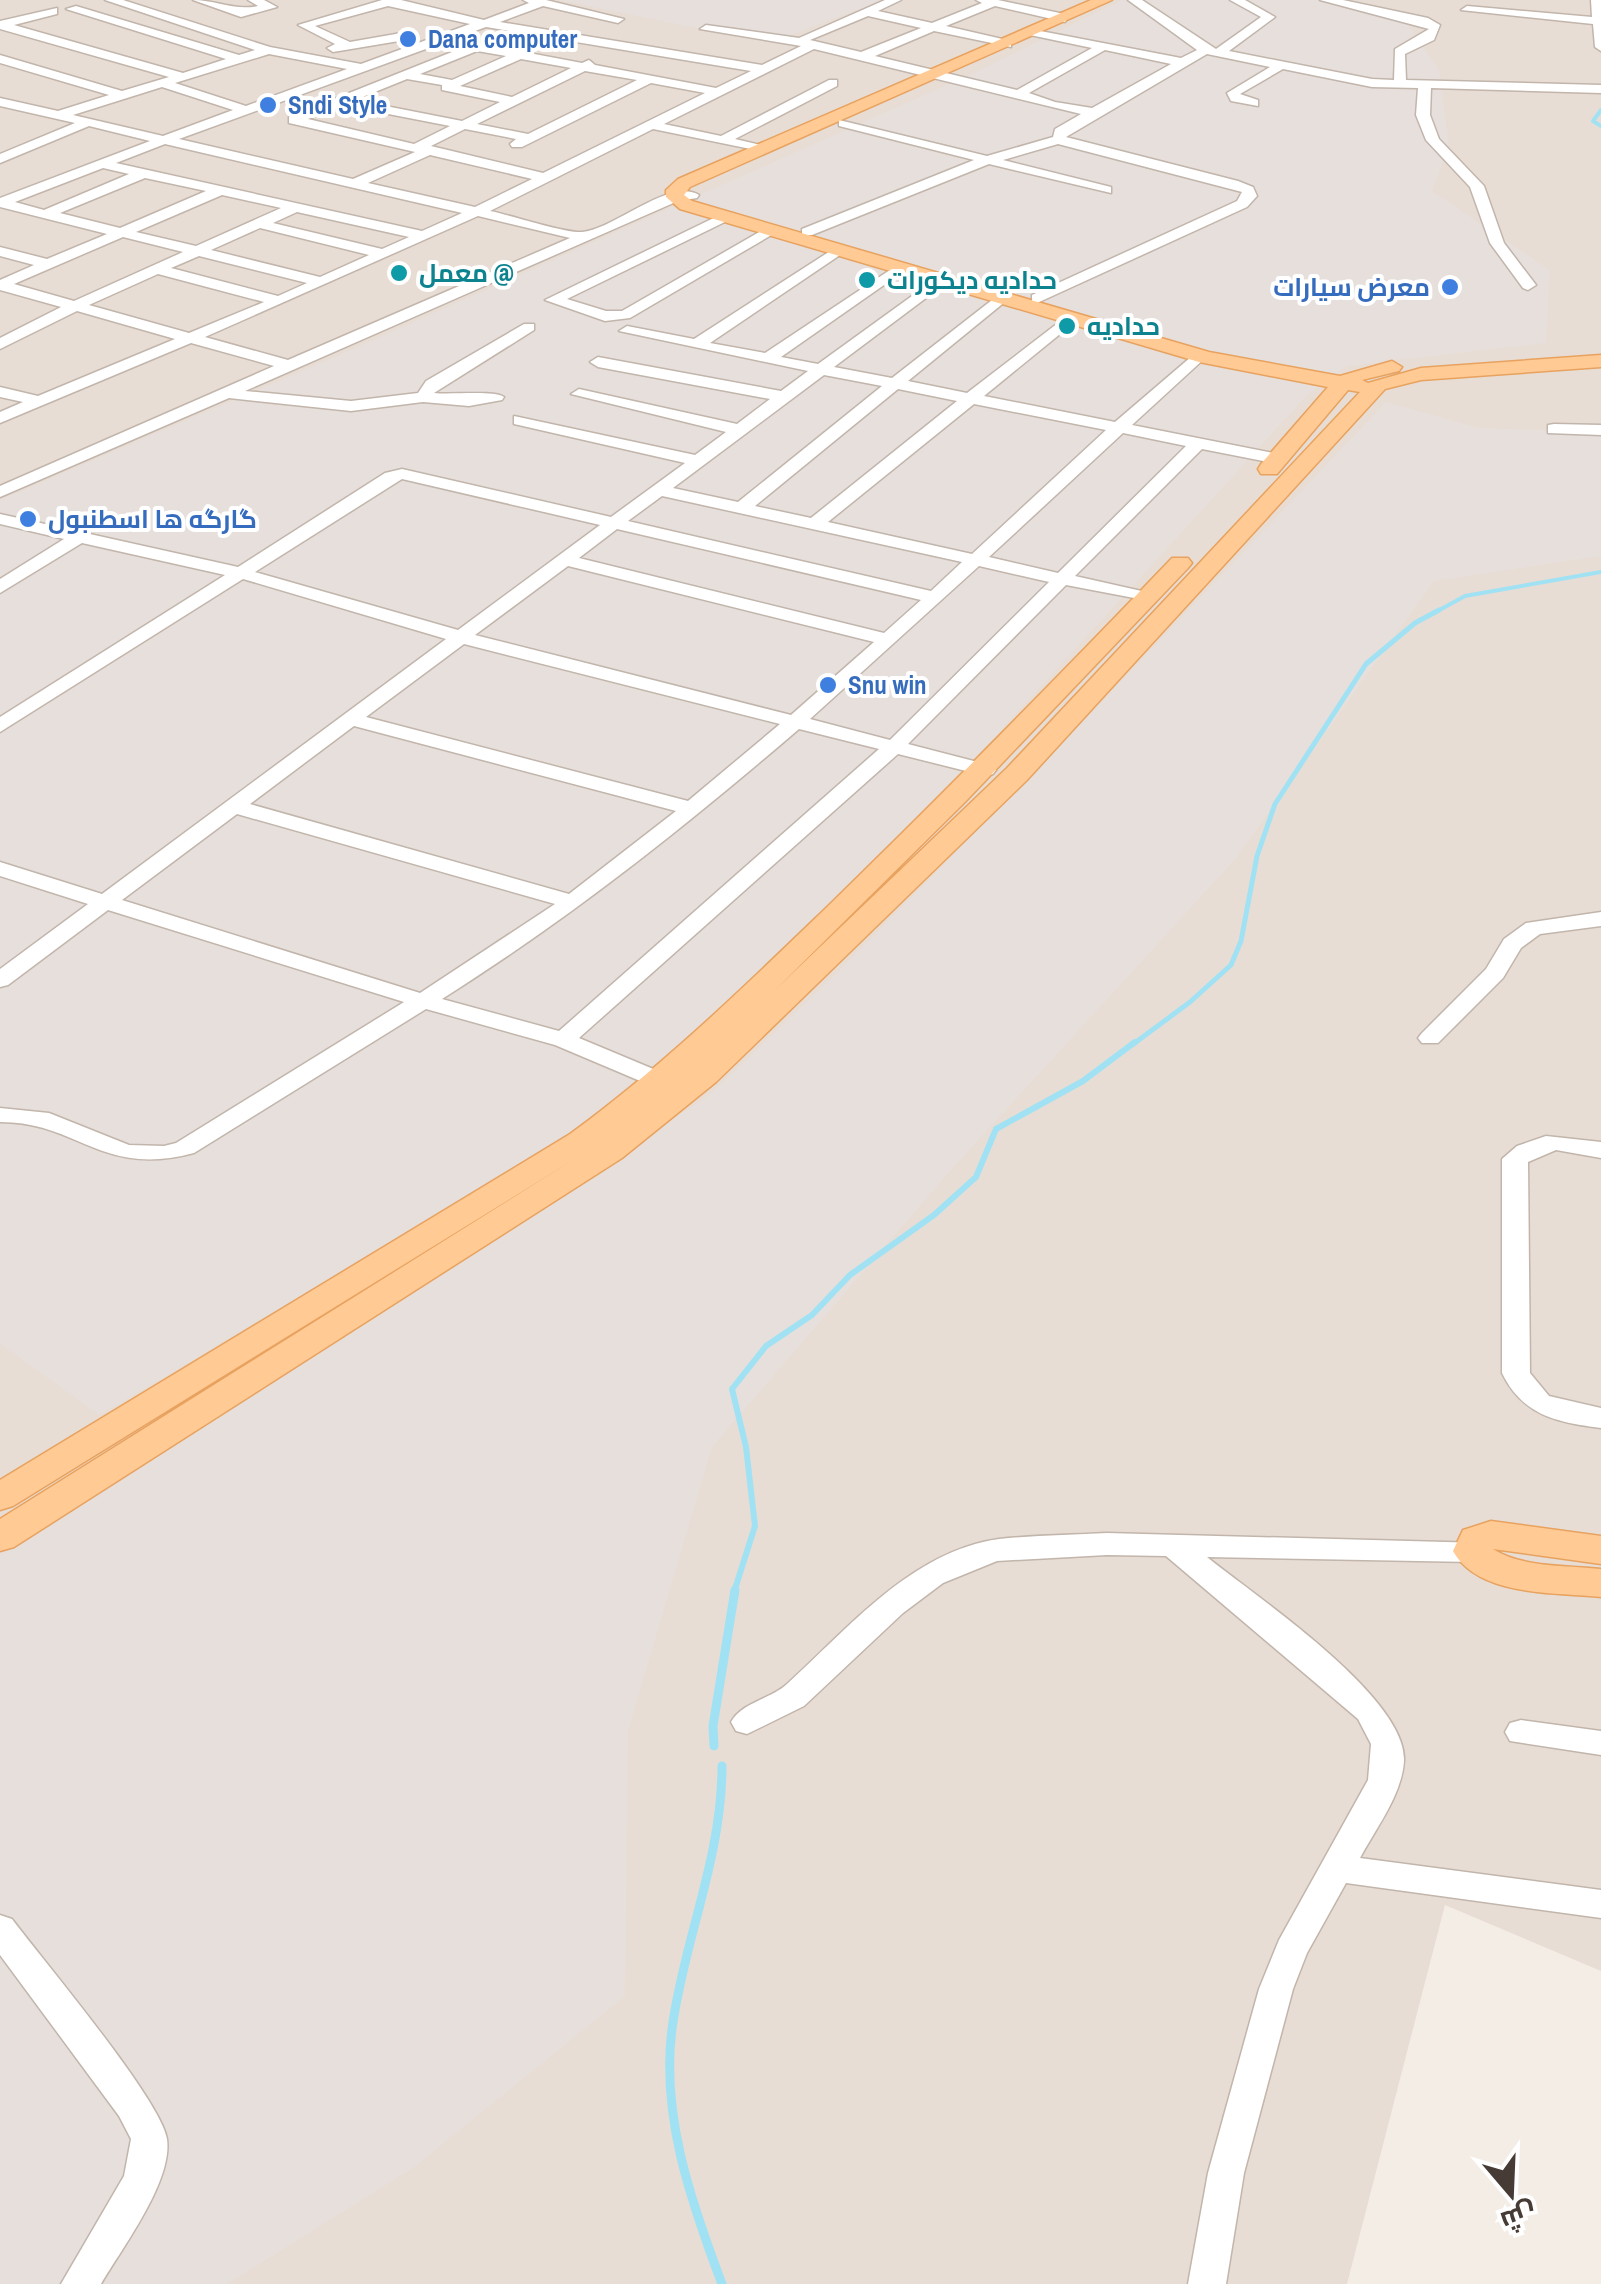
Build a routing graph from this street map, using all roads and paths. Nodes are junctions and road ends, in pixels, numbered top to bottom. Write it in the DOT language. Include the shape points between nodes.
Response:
graph roads {
  1 [pos="96,0"];
  2 [pos="111,0"];
  3 [pos="199,0"];
  4 [pos="254,0"];
  5 [pos="895,0"];
  6 [pos="1104,0"];
  7 [pos="1134,0"];
  8 [pos="1236,0"];
  9 [pos="1326,0"];
  10 [pos="1596,0"];
  11 [pos="391,1"];
  12 [pos="535,2"];
  13 [pos="987,2"];
  14 [pos="267,8"];
  15 [pos="0,10"];
  16 [pos="1467,10"];
  17 [pos="52,11"];
  18 [pos="234,11"];
  19 [pos="283,12"];
  20 [pos="866,12"];
  21 [pos="31,16"];
  22 [pos="299,17"];
  23 [pos="330,17"];
  24 [pos="1064,18"];
  25 [pos="618,19"];
  26 [pos="177,20"];
  27 [pos="314,21"];
  28 [pos="1597,21"];
  29 [pos="486,22"];
  30 [pos="1,25"];
  31 [pos="133,28"];
  32 [pos="706,28"];
  33 [pos="934,28"];
  34 [pos="1034,32"];
  35 [pos="407,36"];
  36 [pos="439,41"];
  37 [pos="62,43"];
  38 [pos="806,44"];
  39 [pos="1007,44"];
  40 [pos="355,45"];
  41 [pos="627,46"];
  42 [pos="476,47"];
  43 [pos="1102,47"];
  44 [pos="1601,47"];
  45 [pos="268,50"];
  46 [pos="1212,51"];
  47 [pos="404,53"];
  48 [pos="292,55"];
  49 [pos="519,55"];
  50 [pos="0,56"];
  51 [pos="863,56"];
  52 [pos="240,59"];
  53 [pos="1185,63"];
  54 [pos="586,66"];
  55 [pos="1280,66"];
  56 [pos="361,68"];
  57 [pos="764,69"];
  58 [pos="181,76"];
  59 [pos="407,76"];
  60 [pos="934,77"];
  61 [pos="650,79"];
  62 [pos="833,82"];
  63 [pos="162,83"];
  64 [pos="454,84"];
  65 [pos="1400,84"];
  66 [pos="1425,85"];
  67 [pos="1601,90"];
  68 [pos="720,92"];
  69 [pos="1019,94"];
  70 [pos="121,95"];
  71 [pos="274,100"];
  72 [pos="341,101"];
  73 [pos="514,101"];
  74 [pos="0,102"];
  75 [pos="1253,102"];
  76 [pos="24,108"];
  77 [pos="246,110"];
  78 [pos="315,111"];
  79 [pos="1097,113"];
  80 [pos="56,116"];
  81 [pos="0,118"];
  82 [pos="844,123"];
  83 [pos="84,124"];
  84 [pos="653,125"];
  85 [pos="462,126"];
  86 [pos="530,138"];
  87 [pos="1059,138"];
  88 [pos="722,140"];
  89 [pos="158,142"];
  90 [pos="26,148"];
  91 [pos="425,148"];
  92 [pos="760,149"];
  93 [pos="0,159"];
  94 [pos="988,160"];
  95 [pos="481,162"];
  96 [pos="101,165"];
  97 [pos="142,174"];
  98 [pos="545,178"];
  99 [pos="351,184"];
  100 [pos="1106,190"];
  101 [pos="219,191"];
  102 [pos="684,196"];
  103 [pos="1,203"];
  104 [pos="294,208"];
  105 [pos="476,212"];
  106 [pos="46,214"];
  107 [pos="726,216"];
  108 [pos="256,223"];
  109 [pos="772,230"];
  110 [pos="807,232"];
  111 [pos="118,233"];
  112 [pos="424,236"];
  113 [pos="586,237"];
  114 [pos="838,250"];
  115 [pos="0,251"];
  116 [pos="195,251"];
  117 [pos="385,254"];
  118 [pos="48,264"];
  119 [pos="898,268"];
  120 [pos="156,269"];
  121 [pos="942,280"];
  122 [pos="323,282"];
  123 [pos="0,285"];
  124 [pos="1528,285"];
  125 [pos="1000,298"];
  126 [pos="1036,298"];
  127 [pos="279,301"];
  128 [pos="78,304"];
  129 [pos="1071,318"];
  130 [pos="530,327"];
  131 [pos="627,331"];
  132 [pos="194,336"];
  133 [pos="1,342"];
  134 [pos="696,345"];
  135 [pos="1601,352"];
  136 [pos="1198,356"];
  137 [pos="767,358"];
  138 [pos="1601,361"];
  139 [pos="598,362"];
  140 [pos="290,366"];
  141 [pos="1263,366"];
  142 [pos="822,369"];
  143 [pos="895,384"];
  144 [pos="1357,385"];
  145 [pos="0,392"];
  146 [pos="228,394"];
  147 [pos="579,394"];
  148 [pos="496,396"];
  149 [pos="423,397"];
  150 [pos="784,398"];
  151 [pos="972,399"];
  152 [pos="38,401"];
  153 [pos="0,418"];
  154 [pos="520,420"];
  155 [pos="1118,428"];
  156 [pos="1554,429"];
  157 [pos="741,430"];
  158 [pos="1601,430"];
  159 [pos="1197,444"];
  160 [pos="700,460"];
  161 [pos="1278,460"];
  162 [pos="660,490"];
  163 [pos="0,492"];
  164 [pos="740,508"];
  165 [pos="0,519"];
  166 [pos="616,524"];
  167 [pos="814,524"];
  168 [pos="79,537"];
  169 [pos="566,560"];
  170 [pos="977,560"];
  171 [pos="237,572"];
  172 [pos="1064,579"];
  173 [pos="0,586"];
  174 [pos="937,598"];
  175 [pos="1148,598"];
  176 [pos="462,638"];
  177 [pos="888,640"];
  178 [pos="353,720"];
  179 [pos="800,721"];
  180 [pos="0,726"];
  181 [pos="896,744"];
  182 [pos="986,770"];
  183 [pos="236,807"];
  184 [pos="693,809"];
  185 [pos="0,869"];
  186 [pos="106,901"];
  187 [pos="572,902"];
  188 [pos="1601,919"];
  189 [pos="0,980"];
  190 [pos="423,1000"];
  191 [pos="1430,1038"];
  192 [pos="562,1040"];
  193 [pos="661,1081"];
  194 [pos="0,1114"];
  195 [pos="1601,1150"];
  196 [pos="1601,1418"];
  197 [pos="0,1498"];
  198 [pos="0,1537"];
  199 [pos="1173,1545"];
  200 [pos="1601,1550"];
  201 [pos="1472,1551"];
  202 [pos="1601,1583"];
  203 [pos="748,1722"];
  204 [pos="1520,1732"];
  205 [pos="1601,1743"];
  206 [pos="1337,1868"];
  207 [pos="1601,1904"];
  208 [pos="0,1929"];
  209 [pos="80,2284"];
  210 [pos="1207,2284"];
  1 -- 31 [label="street" via="72,8"];
  2 -- 26 [label="street"];
  3 -- 18 [label="street"];
  4 -- 14 [label="street"];
  5 -- 20 [label="street"];
  6 -- 24 [label="main road"];
  7 -- 46 [label="street"];
  8 -- 46 [label="street" via="1268,17"];
  9 -- 65 [label="street" via="1436,28 1399,52"];
  10 -- 28 [label="street"];
  11 -- 23 [label="street"];
  11 -- 29 [label="street"];
  12 -- 25 [label="street"];
  12 -- 29 [label="street"];
  13 -- 24 [label="street"];
  13 -- 33 [label="street"];
  14 -- 18 [label="street"];
  14 -- 19 [label="street"];
  15 -- 21 [label="street"];
  16 -- 28 [label="street"];
  17 -- 21 [label="street"];
  18 -- 26 [label="street"];
  20 -- 33 [label="street"];
  20 -- 38 [label="street" via="805,38"];
  21 -- 30 [label="street"];
  22 -- 27 [label="street"];
  23 -- 27 [label="street"];
  23 -- 35 [label="street"];
  24 -- 34 [label="main road"];
  26 -- 31 [label="street"];
  26 -- 45 [label="street"];
  27 -- 40 [label="street" via="304,26"];
  28 -- 44 [label="street"];
  29 -- 36 [label="street"];
  29 -- 41 [label="street"];
  30 -- 37 [label="street"];
  31 -- 37 [label="street"];
  31 -- 52 [label="street"];
  32 -- 38 [label="street"];
  33 -- 39 [label="street"];
  33 -- 51 [label="street"];
  34 -- 39 [label="main road"];
  34 -- 43 [label="street"];
  35 -- 36 [label="street"];
  35 -- 40 [label="street"];
  36 -- 42 [label="street"];
  36 -- 47 [label="street"];
  37 -- 50 [label="street"];
  37 -- 58 [label="street"];
  38 -- 51 [label="street"];
  38 -- 57 [label="street"];
  39 -- 60 [label="main road"];
  40 -- 47 [label="street"];
  40 -- 48 [label="street"];
  41 -- 54 [label="street"];
  41 -- 57 [label="street"];
  42 -- 49 [label="street"];
  42 -- 59 [label="street"];
  43 -- 53 [label="street"];
  43 -- 69 [label="street"];
  45 -- 48 [label="street"];
  45 -- 52 [label="street"];
  46 -- 53 [label="street"];
  46 -- 55 [label="street"];
  47 -- 56 [label="street"];
  48 -- 56 [label="street"];
  49 -- 54 [label="street"];
  49 -- 64 [label="street"];
  50 -- 70 [label="street"];
  51 -- 60 [label="street"];
  52 -- 58 [label="street"];
  53 -- 79 [label="street"];
  54 -- 61 [label="street"];
  54 -- 73 [label="street"];
  55 -- 65 [label="street"];
  55 -- 75 [label="street" via="1233,93"];
  56 -- 59 [label="street"];
  56 -- 71 [label="street"];
  57 -- 68 [label="street"];
  58 -- 63 [label="street"];
  59 -- 64 [label="street"];
  59 -- 72 [label="street"];
  60 -- 69 [label="street"];
  60 -- 82 [label="main road"];
  60 -- 92 [label="main road"];
  61 -- 68 [label="street"];
  61 -- 86 [label="street"];
  62 -- 88 [label="street"];
  63 -- 70 [label="street"];
  63 -- 77 [label="street"];
  64 -- 73 [label="street" via="447,88"];
  65 -- 66 [label="street"];
  66 -- 67 [label="street"];
  66 -- 124 [label="street" via="1423,115 1432,140 1477,186 1497,242"];
  68 -- 84 [label="street"];
  69 -- 79 [label="street"];
  70 -- 80 [label="street"];
  71 -- 77 [label="street"];
  71 -- 78 [label="street"];
  72 -- 78 [label="street"];
  72 -- 85 [label="street"];
  73 -- 85 [label="street"];
  74 -- 76 [label="street"];
  76 -- 80 [label="street"];
  76 -- 81 [label="street"];
  77 -- 89 [label="street"];
  78 -- 91 [label="street" via="294,120"];
  79 -- 87 [label="street"];
  80 -- 83 [label="street"];
  82 -- 94 [label="street"];
  82 -- 102 [label="main road"];
  83 -- 89 [label="street"];
  83 -- 90 [label="street"];
  84 -- 88 [label="street"];
  84 -- 98 [label="street"];
  85 -- 86 [label="street"];
  85 -- 91 [label="street"];
  86 -- 95 [label="street"];
  87 -- 94 [label="street"];
  87 -- 126 [label="street" via="1233,184 1250,196"];
  88 -- 92 [label="street"];
  89 -- 96 [label="street"];
  89 -- 99 [label="street"];
  90 -- 93 [label="street"];
  90 -- 96 [label="street"];
  91 -- 95 [label="street"];
  91 -- 99 [label="street"];
  92 -- 102 [label="main road" via="680,186"];
  94 -- 100 [label="street"];
  94 -- 110 [label="street"];
  95 -- 98 [label="street"];
  96 -- 97 [label="street"];
  96 -- 103 [label="street"];
  97 -- 101 [label="street"];
  97 -- 106 [label="street"];
  98 -- 105 [label="street"];
  99 -- 105 [label="street"];
  101 -- 104 [label="street"];
  101 -- 111 [label="street"];
  102 -- 107 [label="main road" via="682,203"];
  102 -- 110 [label="main road"];
  102 -- 113 [label="street"];
  103 -- 106 [label="street"];
  104 -- 108 [label="street"];
  104 -- 112 [label="street"];
  105 -- 112 [label="street"];
  105 -- 113 [label="street"];
  106 -- 111 [label="street"];
  107 -- 109 [label="main road"];
  107 -- 109 [label="street" via="553,300 604,316 625,315"];
  108 -- 116 [label="street"];
  108 -- 117 [label="street"];
  109 -- 114 [label="main road"];
  110 -- 126 [label="main road"];
  111 -- 116 [label="street"];
  111 -- 118 [label="street"];
  112 -- 117 [label="street"];
  113 -- 140 [label="street"];
  114 -- 119 [label="main road"];
  114 -- 134 [label="street"];
  115 -- 118 [label="street"];
  116 -- 120 [label="street"];
  116 -- 122 [label="street"];
  117 -- 122 [label="street"];
  118 -- 123 [label="street"];
  119 -- 121 [label="main road"];
  119 -- 137 [label="street"];
  120 -- 127 [label="street"];
  120 -- 128 [label="street"];
  121 -- 125 [label="main road"];
  121 -- 142 [label="street"];
  122 -- 127 [label="street"];
  123 -- 128 [label="street"];
  125 -- 129 [label="main road"];
  125 -- 143 [label="street"];
  126 -- 141 [label="main road"];
  127 -- 132 [label="street"];
  128 -- 132 [label="street"];
  128 -- 133 [label="street"];
  129 -- 136 [label="main road"];
  129 -- 151 [label="street"];
  130 -- 149 [label="street" via="432,384"];
  131 -- 134 [label="street"];
  132 -- 140 [label="street"];
  132 -- 152 [label="street"];
  134 -- 137 [label="street"];
  135 -- 144 [label="main road" via="1403,366"];
  136 -- 141 [label="main road"];
  136 -- 155 [label="street"];
  137 -- 142 [label="street"];
  138 -- 144 [label="main road"];
  139 -- 150 [label="street"];
  140 -- 146 [label="street"];
  141 -- 144 [label="main road"];
  141 -- 144 [label="main road"];
  142 -- 143 [label="street"];
  142 -- 150 [label="street"];
  143 -- 151 [label="street"];
  143 -- 164 [label="street"];
  144 -- 161 [label="main road"];
  144 -- 198 [label="main road" via="1017,774 676,1101 610,1151"];
  145 -- 152 [label="street"];
  146 -- 149 [label="street" via="351,406"];
  146 -- 163 [label="street"];
  147 -- 157 [label="street"];
  148 -- 149 [label="street"];
  150 -- 157 [label="street"];
  151 -- 155 [label="street"];
  151 -- 167 [label="street"];
  152 -- 153 [label="street"];
  154 -- 160 [label="street"];
  155 -- 159 [label="street"];
  155 -- 170 [label="street"];
  156 -- 158 [label="street"];
  157 -- 160 [label="street"];
  159 -- 161 [label="street"];
  159 -- 172 [label="street"];
  160 -- 162 [label="street"];
  161 -- 175 [label="main road"];
  162 -- 164 [label="street"];
  162 -- 166 [label="street"];
  164 -- 167 [label="street"];
  165 -- 168 [label="street"];
  166 -- 169 [label="street"];
  166 -- 171 [label="street" via="402,474"];
  166 -- 174 [label="street"];
  167 -- 170 [label="street"];
  168 -- 171 [label="street"];
  168 -- 173 [label="street"];
  169 -- 176 [label="street"];
  169 -- 177 [label="street"];
  170 -- 172 [label="street"];
  170 -- 174 [label="street"];
  171 -- 176 [label="street"];
  171 -- 180 [label="street"];
  172 -- 175 [label="street"];
  172 -- 181 [label="street"];
  174 -- 177 [label="street"];
  175 -- 182 [label="main road"];
  176 -- 178 [label="street"];
  176 -- 179 [label="street"];
  177 -- 179 [label="street"];
  178 -- 183 [label="street"];
  178 -- 184 [label="street"];
  179 -- 181 [label="street"];
  179 -- 184 [label="street"];
  181 -- 182 [label="street"];
  181 -- 192 [label="street"];
  182 -- 193 [label="main road"];
  183 -- 186 [label="street"];
  183 -- 187 [label="street"];
  184 -- 187 [label="street"];
  185 -- 186 [label="street"];
  186 -- 189 [label="street"];
  186 -- 190 [label="street"];
  187 -- 190 [label="street"];
  188 -- 191 [label="street" via="1534,928"];
  190 -- 192 [label="street"];
  190 -- 194 [label="street" via="166,1155 127,1154 36,1116"];
  192 -- 193 [label="street"];
  193 -- 197 [label="main road" via="581,1141"];
  195 -- 196 [label="street" via="1533,1144 1515,1159 1515,1237 1516,1373 1524,1394 1557,1412"];
  199 -- 201 [label="street"];
  199 -- 203 [label="street" via="1030,1546 963,1560 892,1606 793,1698"];
  199 -- 206 [label="street" via="1378,1720 1389,1746 1389,1772"];
  200 -- 201 [label="main road" via="1491,1535 1477,1540"];
  201 -- 202 [label="main road" via="1496,1570"];
  204 -- 205 [label="street"];
  206 -- 207 [label="street"];
  206 -- 210 [label="street" via="1276,1989 1226,2173"];
  208 -- 209 [label="street" via="132,2105 149,2139 142,2180"];
}
